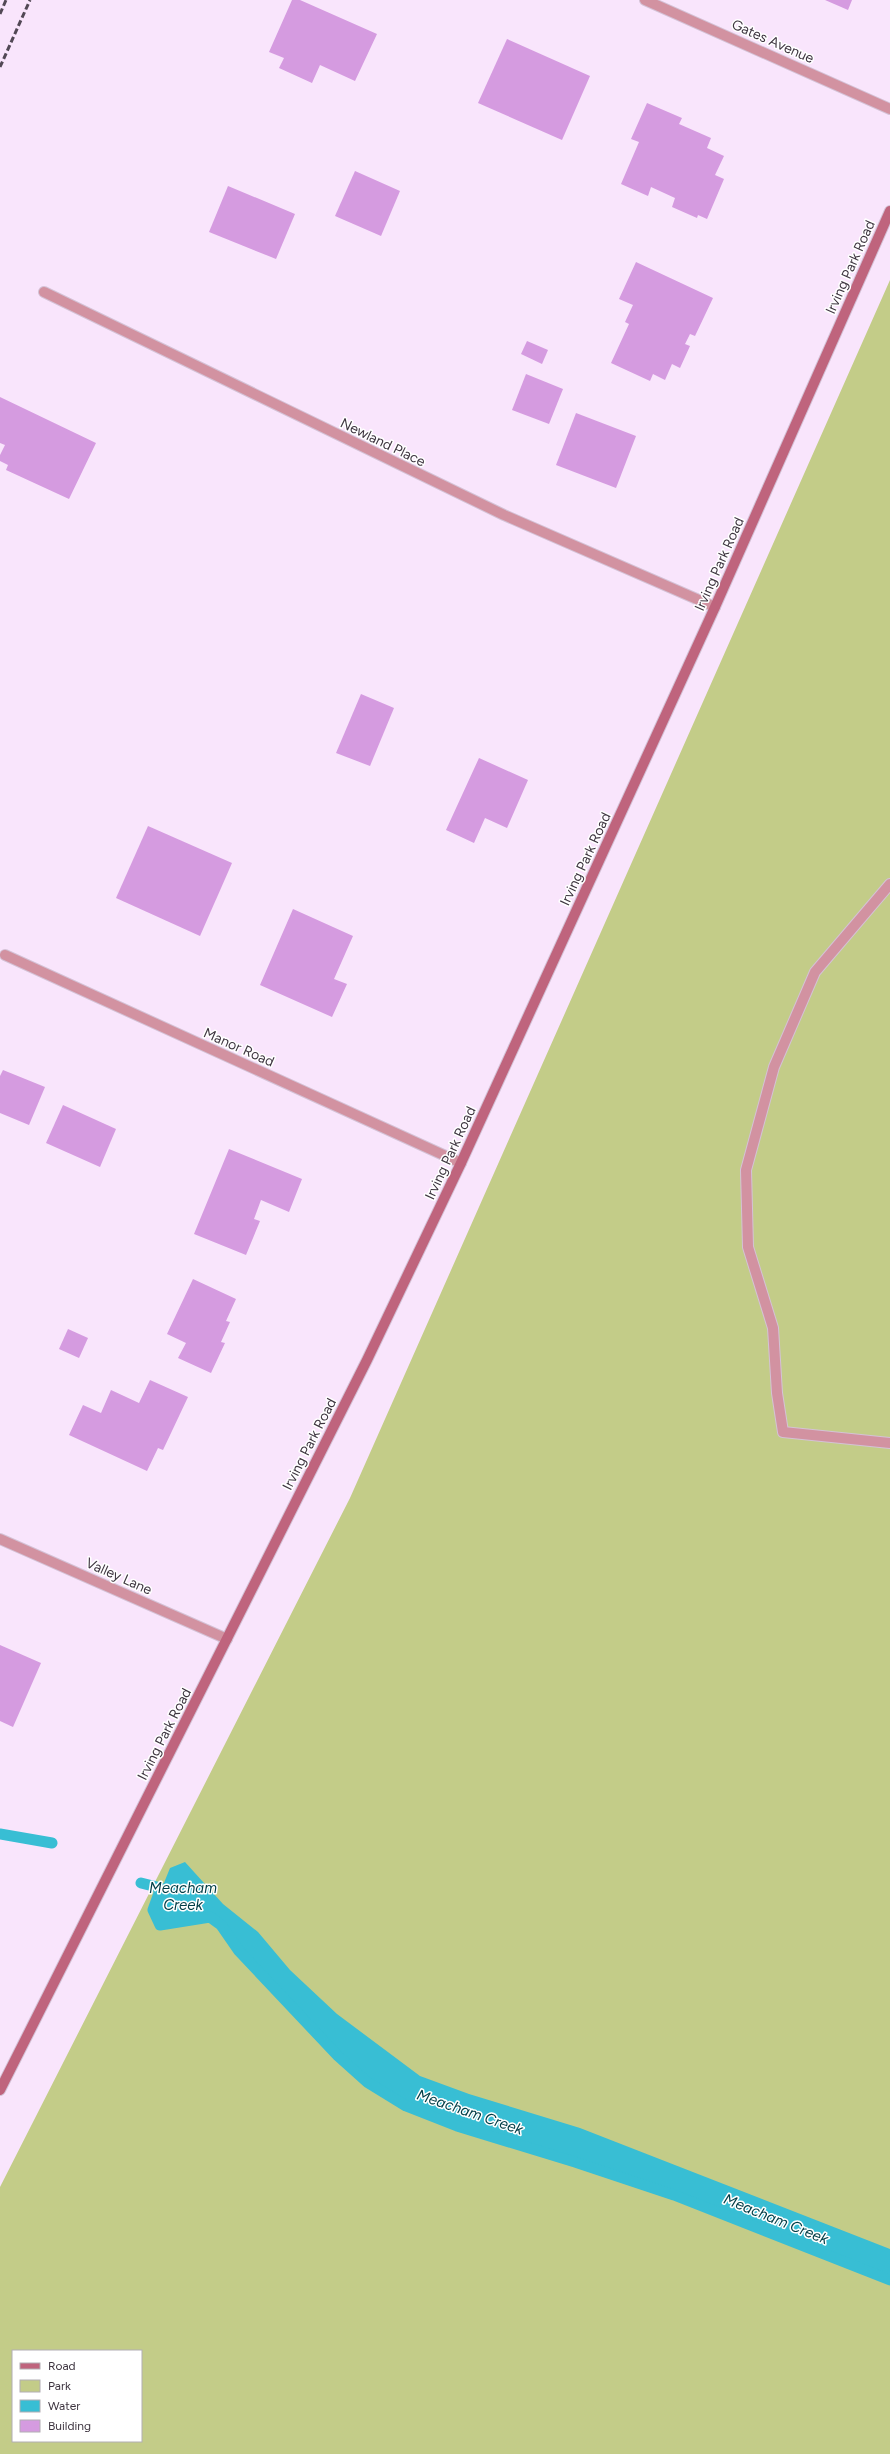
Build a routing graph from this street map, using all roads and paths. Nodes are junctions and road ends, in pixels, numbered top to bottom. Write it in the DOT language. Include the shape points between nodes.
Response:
graph roads {
  1 [pos="645,0"];
  2 [pos="890,109"];
  3 [pos="890,211"];
  4 [pos="44,292"];
  5 [pos="715,607"];
  6 [pos="890,884"];
  7 [pos="5,956"];
  8 [pos="461,1163"];
  9 [pos="890,1443"];
  10 [pos="0,1539"];
  11 [pos="227,1639"];
  12 [pos="0,2090"];
  1 -- 2 [label="street, Gates Avenue"];
  3 -- 5 [label="main road, Irving Park Road"];
  4 -- 5 [label="street, Newland Place" via="504,515"];
  5 -- 8 [label="main road, Irving Park Road"];
  6 -- 9 [label="street" via="815,972 774,1067 746,1170 748,1247 773,1328 777,1393 783,1432"];
  7 -- 8 [label="street, Manor Road"];
  8 -- 11 [label="main road, Irving Park Road" via="367,1360"];
  10 -- 11 [label="street, Valley Lane"];
  11 -- 12 [label="main road, Irving Park Road"];
}
